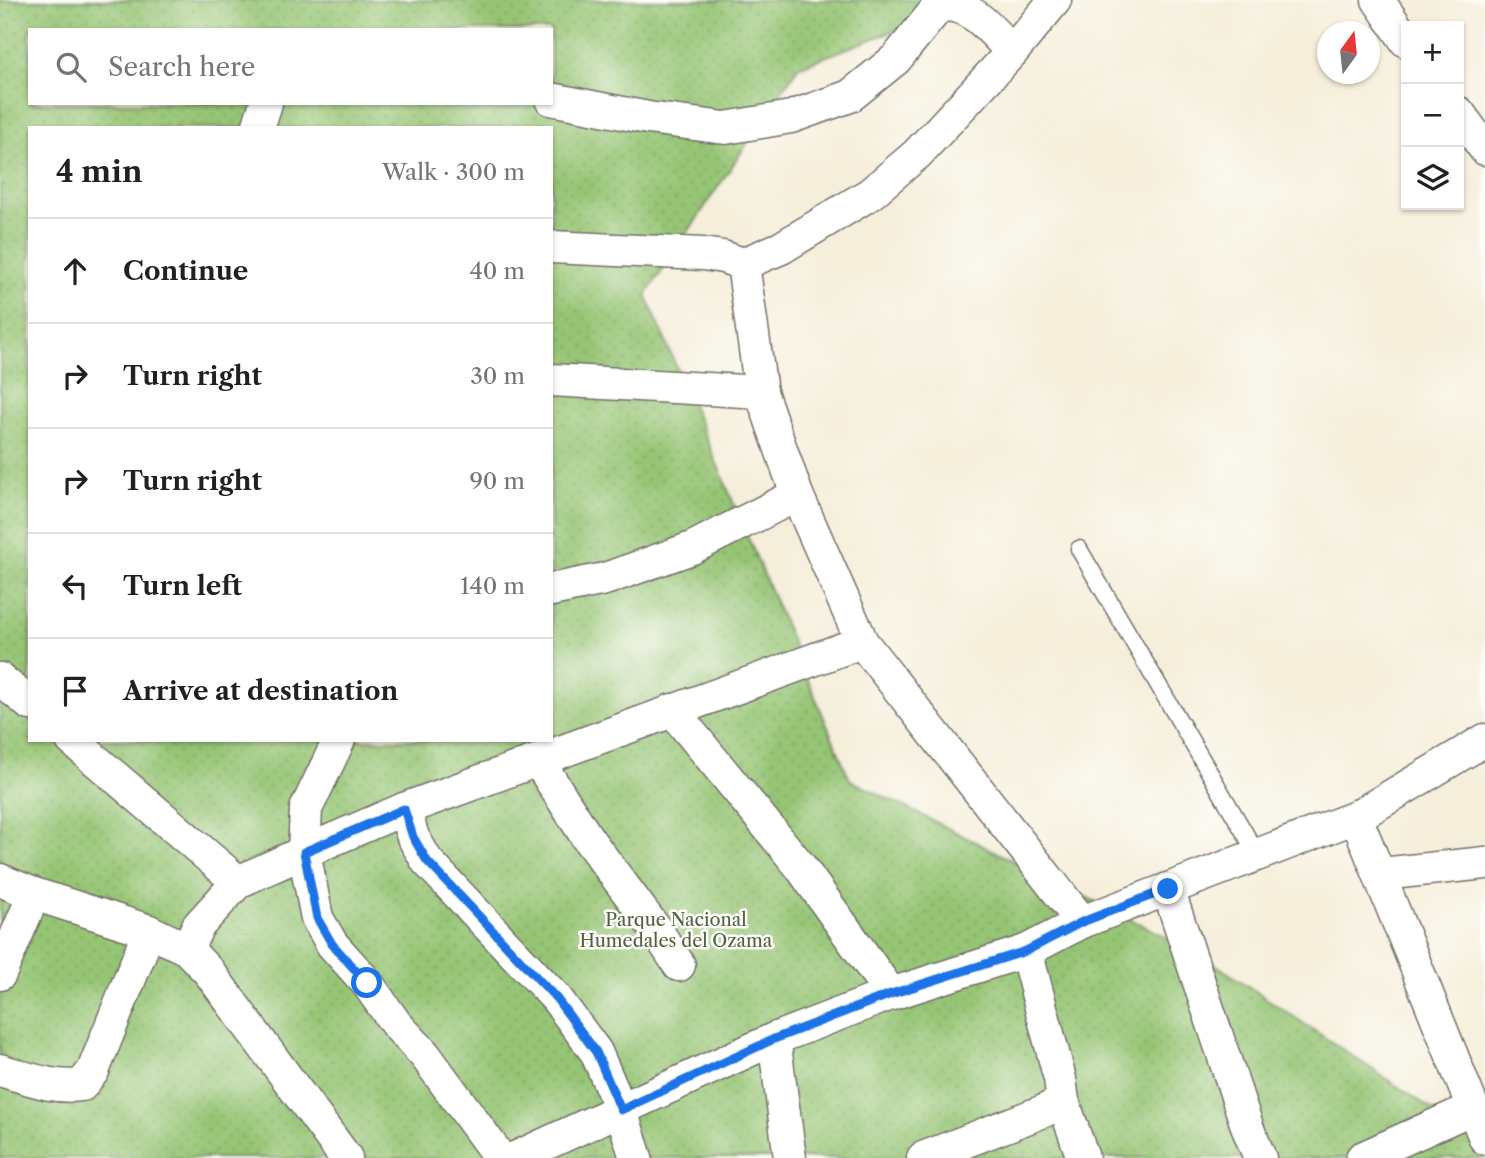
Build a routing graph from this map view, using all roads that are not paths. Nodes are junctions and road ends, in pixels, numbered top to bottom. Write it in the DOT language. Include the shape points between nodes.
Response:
graph roads {
  1 [pos="1055,0"];
  2 [pos="1378,0"];
  3 [pos="1401,34"];
  4 [pos="1012,52"];
  5 [pos="553,99"];
  6 [pos="265,105"];
  7 [pos="1464,120"];
  8 [pos="259,126"];
  9 [pos="1485,149"];
  10 [pos="553,247"];
  11 [pos="743,264"];
  12 [pos="553,380"];
  13 [pos="761,392"];
  14 [pos="797,495"];
  15 [pos="1079,549"];
  16 [pos="553,590"];
  17 [pos="862,642"];
  18 [pos="0,679"];
  19 [pos="28,702"];
  20 [pos="672,710"];
  21 [pos="1485,740"];
  22 [pos="74,742"];
  23 [pos="338,742"];
  24 [pos="540,762"];
  25 [pos="404,809"];
  26 [pos="1356,817"];
  27 [pos="304,852"];
  28 [pos="1257,854"];
  29 [pos="1485,863"];
  30 [pos="1381,874"];
  31 [pos="0,880"];
  32 [pos="238,882"];
  33 [pos="1168,889"];
  34 [pos="34,894"];
  35 [pos="1082,922"];
  36 [pos="149,931"];
  37 [pos="187,949"];
  38 [pos="1026,951"];
  39 [pos="679,965"];
  40 [pos="0,974"];
  41 [pos="891,994"];
  42 [pos="774,1039"];
  43 [pos="0,1070"];
  44 [pos="1063,1101"];
  45 [pos="1473,1108"];
  46 [pos="621,1110"];
  47 [pos="1485,1138"];
  48 [pos="346,1158"];
  49 [pos="500,1158"];
  50 [pos="515,1158"];
  51 [pos="636,1158"];
  52 [pos="790,1158"];
  53 [pos="923,1158"];
  54 [pos="1083,1158"];
  55 [pos="1260,1158"];
  56 [pos="1362,1158"];
  1 -- 4 [label="street"];
  2 -- 3 [label="street"];
  4 -- 5 [label="street" via="971,9 948,2 939,6 896,59 850,96 791,117 725,128"];
  4 -- 11 [label="street" via="917,154 870,194 781,248"];
  6 -- 8 [label="street"];
  7 -- 9 [label="street"];
  10 -- 11 [label="street" via="703,254"];
  11 -- 13 [label="street"];
  12 -- 13 [label="street"];
  13 -- 14 [label="street"];
  14 -- 16 [label="street" via="692,548 605,579"];
  14 -- 17 [label="street"];
  15 -- 28 [label="lane"];
  17 -- 20 [label="street"];
  17 -- 35 [label="street"];
  18 -- 19 [label="street"];
  20 -- 24 [label="street"];
  20 -- 41 [label="street" via="800,866"];
  21 -- 26 [label="street"];
  22 -- 32 [label="street"];
  23 -- 27 [label="street" via="306,809"];
  24 -- 25 [label="street"];
  24 -- 39 [label="street" via="588,839"];
  25 -- 27 [label="street"];
  25 -- 46 [label="street" via="427,861 556,998 596,1052"];
  26 -- 28 [label="street"];
  26 -- 30 [label="street"];
  27 -- 32 [label="street"];
  27 -- 49 [label="street" via="317,918 332,944 425,1055"];
  28 -- 33 [label="street"];
  29 -- 30 [label="street"];
  30 -- 45 [label="street"];
  31 -- 34 [label="street"];
  32 -- 37 [label="street" via="198,926"];
  33 -- 35 [label="street"];
  33 -- 55 [label="street"];
  34 -- 36 [label="street"];
  34 -- 40 [label="street"];
  35 -- 38 [label="street"];
  36 -- 37 [label="street"];
  36 -- 43 [label="street" via="93,1072 82,1085 44,1083"];
  37 -- 48 [label="street" via="209,972"];
  38 -- 41 [label="street"];
  38 -- 44 [label="street"];
  41 -- 42 [label="street"];
  42 -- 46 [label="street"];
  42 -- 52 [label="street"];
  44 -- 53 [label="street"];
  44 -- 54 [label="street"];
  45 -- 47 [label="street"];
  45 -- 56 [label="street"];
  46 -- 50 [label="street"];
  46 -- 51 [label="street"];
}
